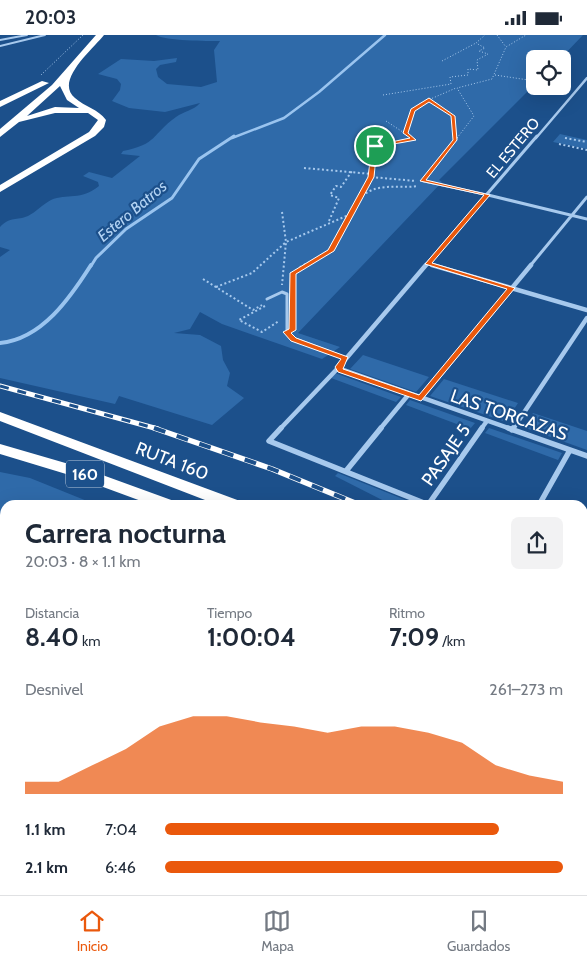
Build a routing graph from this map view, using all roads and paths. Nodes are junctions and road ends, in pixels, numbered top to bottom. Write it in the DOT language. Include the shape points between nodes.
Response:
graph roads {
  1 [pos="27,35"];
  2 [pos="45,35"];
  3 [pos="83,35"];
  4 [pos="90,35"];
  5 [pos="100,35"];
  6 [pos="485,35"];
  7 [pos="497,35"];
  8 [pos="526,35"];
  9 [pos="0,40"];
  10 [pos="476,43"];
  11 [pos="0,46"];
  12 [pos="506,47"];
  13 [pos="442,61"];
  14 [pos="66,75"];
  15 [pos="494,75"];
  16 [pos="587,78"];
  17 [pos="42,80"];
  18 [pos="526,80"];
  19 [pos="457,88"];
  20 [pos="578,88"];
  21 [pos="587,90"];
  22 [pos="384,95"];
  23 [pos="429,100"];
  24 [pos="0,104"];
  25 [pos="91,112"];
  26 [pos="386,121"];
  27 [pos="0,123"];
  28 [pos="14,123"];
  29 [pos="405,133"];
  30 [pos="0,135"];
  31 [pos="565,138"];
  32 [pos="455,140"];
  33 [pos="587,142"];
  34 [pos="558,144"];
  35 [pos="587,151"];
  36 [pos="304,168"];
  37 [pos="352,171"];
  38 [pos="372,174"];
  39 [pos="371,177"];
  40 [pos="423,181"];
  41 [pos="0,189"];
  42 [pos="488,195"];
  43 [pos="362,196"];
  44 [pos="587,197"];
  45 [pos="352,213"];
  46 [pos="572,215"];
  47 [pos="587,219"];
  48 [pos="328,223"];
  49 [pos="428,264"];
  50 [pos="203,279"];
  51 [pos="216,287"];
  52 [pos="512,288"];
  53 [pos="292,294"];
  54 [pos="268,299"];
  55 [pos="268,304"];
  56 [pos="587,310"];
  57 [pos="587,319"];
  58 [pos="346,358"];
  59 [pos="338,368"];
  60 [pos="409,394"];
  61 [pos="421,398"];
  62 [pos="0,416"];
  63 [pos="487,421"];
  64 [pos="0,425"];
  65 [pos="512,430"];
  66 [pos="0,449"];
  67 [pos="570,451"];
  68 [pos="97,453"];
  69 [pos="587,457"];
  70 [pos="346,471"];
  71 [pos="154,500"];
  72 [pos="221,500"];
  73 [pos="417,500"];
  74 [pos="432,500"];
  75 [pos="542,500"];
  1 -- 9 [label="lane"];
  2 -- 11 [label="lane"];
  3 -- 17 [label="path"];
  4 -- 17 [label="highway"];
  5 -- 14 [label="highway"];
  6 -- 10 [label="path"];
  7 -- 12 [label="path"];
  8 -- 12 [label="path"];
  10 -- 13 [label="path"];
  10 -- 22 [label="path" via="485,48 479,51 488,53 477,60 478,70 468,69 468,75 450,77 451,84"];
  12 -- 15 [label="path"];
  14 -- 25 [label="highway" via="64,85 69,98"];
  14 -- 28 [label="highway"];
  15 -- 18 [label="path"];
  15 -- 19 [label="path" via="487,81"];
  16 -- 20 [label="street, EL ESTERO"];
  17 -- 24 [label="highway"];
  17 -- 27 [label="highway"];
  19 -- 23 [label="path"];
  19 -- 32 [label="path" via="474,115"];
  20 -- 21 [label="street"];
  20 -- 42 [label="street, EL ESTERO"];
  23 -- 29 [label="path" via="413,110"];
  23 -- 32 [label="path" via="453,116"];
  25 -- 28 [label="highway" via="56,111"];
  25 -- 41 [label="highway" via="102,120 99,128"];
  26 -- 29 [label="path"];
  28 -- 30 [label="highway"];
  29 -- 38 [label="path" via="414,139 375,146"];
  31 -- 33 [label="path"];
  32 -- 40 [label="path"];
  34 -- 35 [label="path"];
  36 -- 37 [label="path"];
  37 -- 38 [label="path"];
  37 -- 48 [label="path" via="341,187 336,187 330,195 340,198"];
  38 -- 39 [label="path"];
  39 -- 40 [label="path"];
  39 -- 43 [label="path"];
  40 -- 42 [label="lane"];
  40 -- 43 [label="path" via="415,187 377,187"];
  42 -- 46 [label="street"];
  42 -- 49 [label="street, EL ESTERO"];
  43 -- 45 [label="path"];
  44 -- 46 [label="street"];
  45 -- 48 [label="path"];
  45 -- 53 [label="path" via="331,251 293,273"];
  46 -- 47 [label="street"];
  46 -- 52 [label="street"];
  48 -- 51 [label="path" via="286,242 252,273"];
  49 -- 52 [label="street"];
  49 -- 58 [label="street, EL ESTERO"];
  50 -- 51 [label="path"];
  51 -- 55 [label="path" via="253,310"];
  52 -- 56 [label="street"];
  52 -- 61 [label="street"];
  54 -- 58 [label="lane" via="282,292 287,294 287,332 290,337"];
  57 -- 65 [label="street"];
  58 -- 59 [label="street, EL ESTERO"];
  59 -- 60 [label="street, LAS TORCAZAS"];
  59 -- 70 [label="street, EL ESTERO" via="269,441"];
  60 -- 61 [label="street, LAS TORCAZAS"];
  60 -- 70 [label="street"];
  61 -- 63 [label="street, LAS TORCAZAS"];
  62 -- 68 [label="highway, RUTA 160 / 160"];
  63 -- 65 [label="street, LAS TORCAZAS"];
  63 -- 74 [label="street, PASAJE 5"];
  64 -- 68 [label="highway, RUTA 160 / 160"];
  65 -- 67 [label="street, LAS TORCAZAS"];
  66 -- 71 [label="highway, 160" via="81,473"];
  67 -- 69 [label="street, LAS TORCAZAS"];
  67 -- 75 [label="street"];
  68 -- 72 [label="highway, RUTA 160 / 160"];
  70 -- 73 [label="street"];
}
